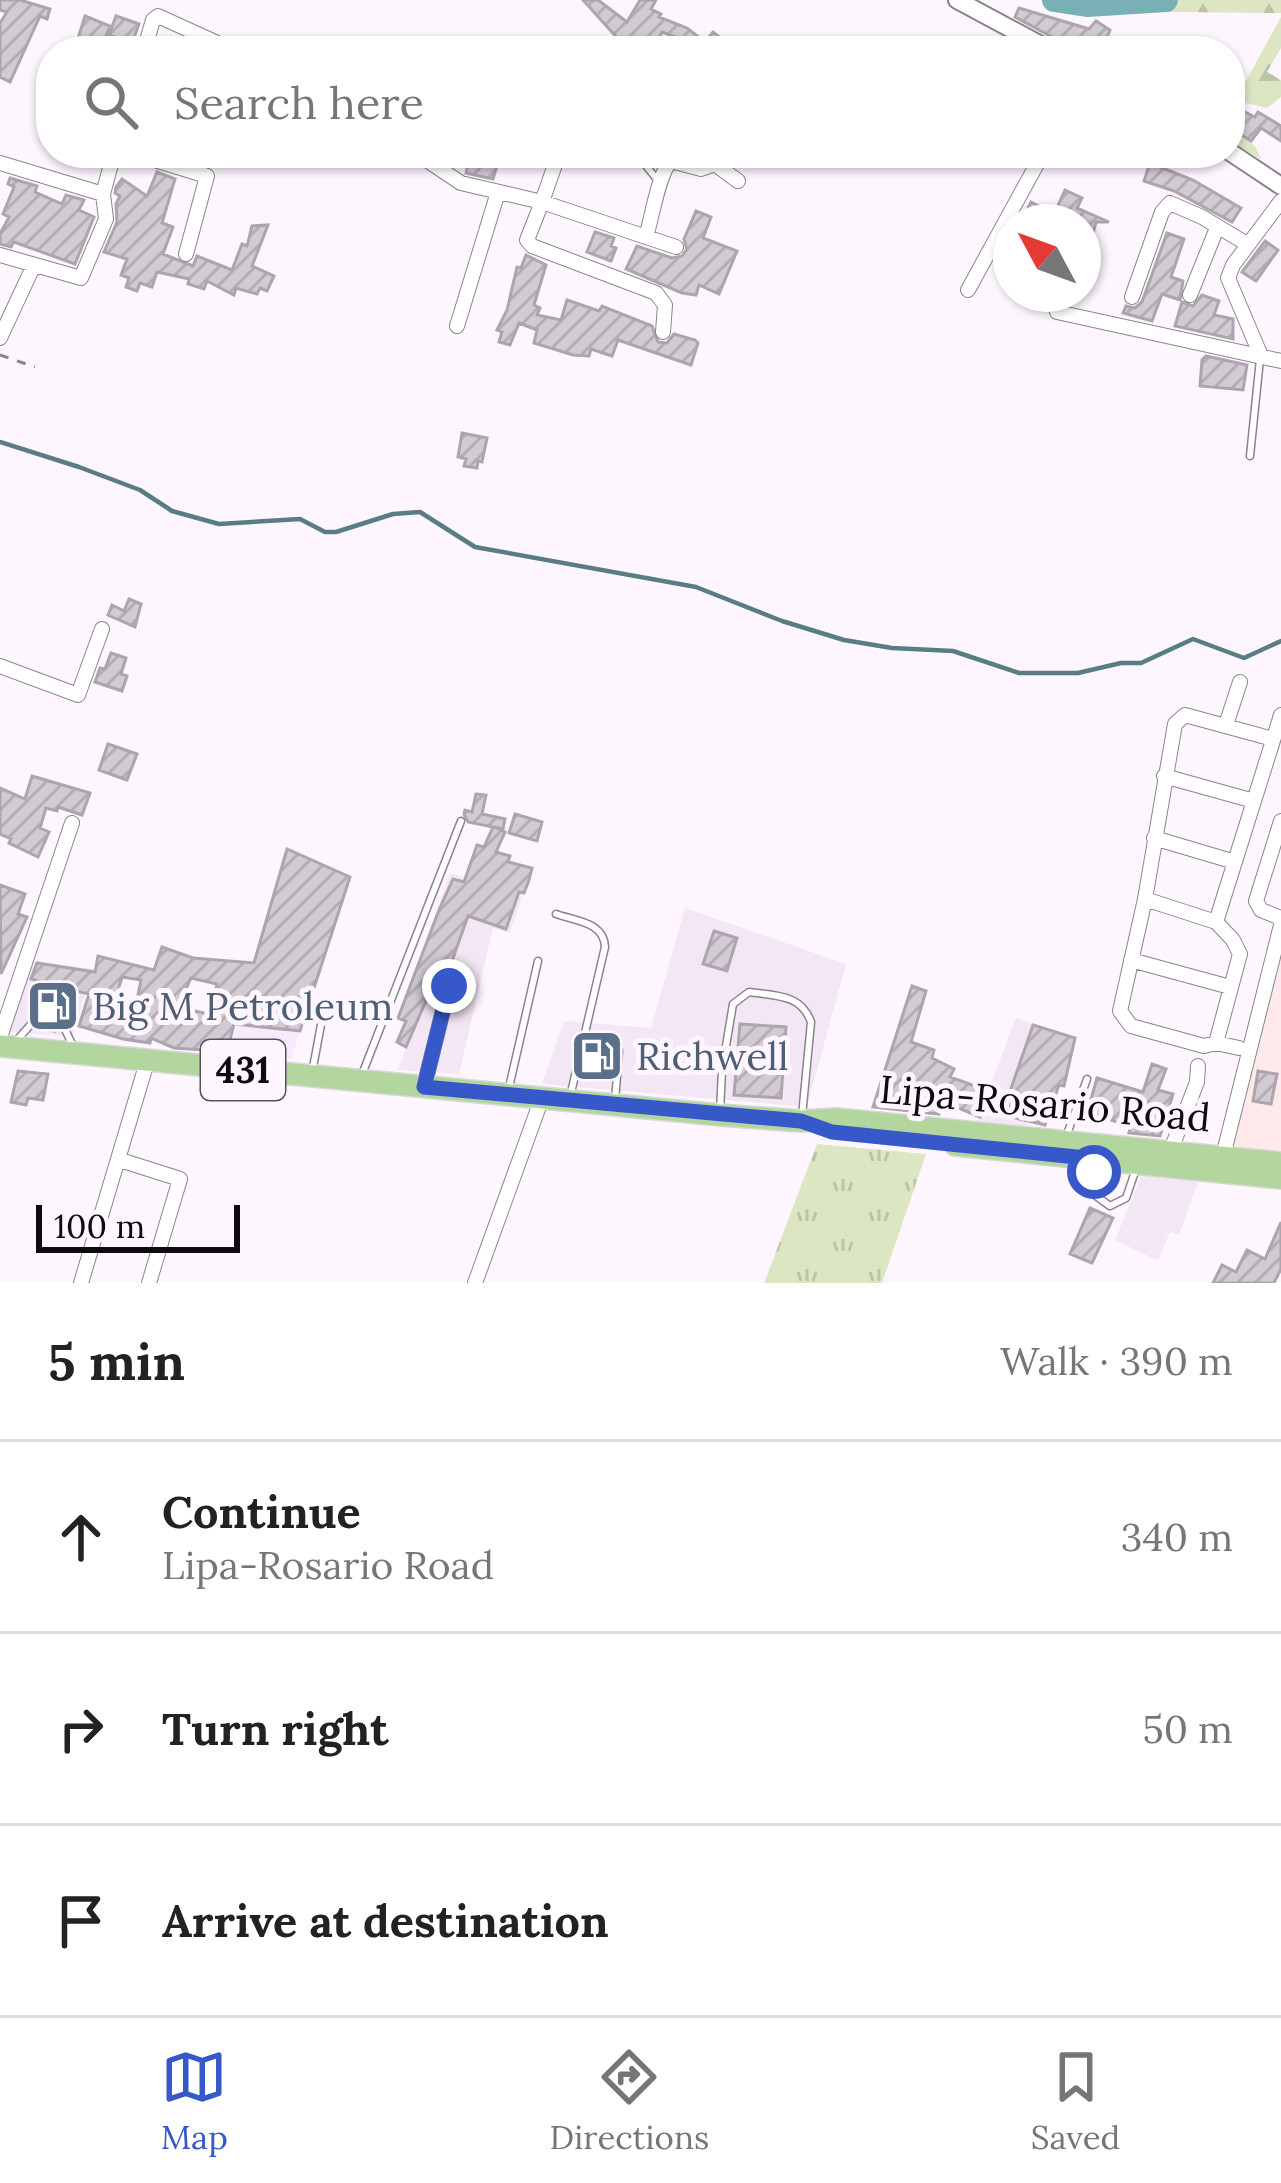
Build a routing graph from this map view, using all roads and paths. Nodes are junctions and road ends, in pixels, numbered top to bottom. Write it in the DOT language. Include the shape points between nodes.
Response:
graph roads {
  1 [pos="957,0"];
  2 [pos="148,36"];
  3 [pos="205,36"];
  4 [pos="1024,36"];
  5 [pos="1245,162"];
  6 [pos="0,163"];
  7 [pos="110,168"];
  8 [pos="187,168"];
  9 [pos="199,168"];
  10 [pos="437,168"];
  11 [pos="554,168"];
  12 [pos="648,168"];
  13 [pos="664,168"];
  14 [pos="720,168"];
  15 [pos="1035,168"];
  16 [pos="198,171"];
  17 [pos="738,181"];
  18 [pos="659,182"];
  19 [pos="1281,186"];
  20 [pos="498,192"];
  21 [pos="103,194"];
  22 [pos="1281,201"];
  23 [pos="542,202"];
  24 [pos="1217,228"];
  25 [pos="646,237"];
  26 [pos="1247,244"];
  27 [pos="676,247"];
  28 [pos="186,254"];
  29 [pos="0,255"];
  30 [pos="33,267"];
  31 [pos="968,290"];
  32 [pos="1132,296"];
  33 [pos="1190,296"];
  34 [pos="1057,312"];
  35 [pos="457,326"];
  36 [pos="663,332"];
  37 [pos="0,338"];
  38 [pos="0,355"];
  39 [pos="1261,356"];
  40 [pos="1281,361"];
  41 [pos="35,368"];
  42 [pos="1250,456"];
  43 [pos="102,628"];
  44 [pos="0,666"];
  45 [pos="1240,682"];
  46 [pos="1281,715"];
  47 [pos="1226,725"];
  48 [pos="1273,739"];
  49 [pos="1164,776"];
  50 [pos="1254,801"];
  51 [pos="461,821"];
  52 [pos="1281,821"];
  53 [pos="72,823"];
  54 [pos="1154,838"];
  55 [pos="1234,862"];
  56 [pos="1145,899"];
  57 [pos="556,914"];
  58 [pos="1216,922"];
  59 [pos="1281,922"];
  60 [pos="1131,960"];
  61 [pos="538,961"];
  62 [pos="449,986"];
  63 [pos="1230,987"];
  64 [pos="41,1013"];
  65 [pos="323,1014"];
  66 [pos="58,1017"];
  67 [pos="584,1037"];
  68 [pos="3,1044"];
  69 [pos="1210,1045"];
  70 [pos="1239,1048"];
  71 [pos="77,1054"];
  72 [pos="147,1062"];
  73 [pos="311,1076"];
  74 [pos="1087,1079"];
  75 [pos="359,1081"];
  76 [pos="424,1087"];
  77 [pos="508,1095"];
  78 [pos="542,1098"];
  79 [pos="569,1101"];
  80 [pos="615,1105"];
  81 [pos="720,1115"];
  82 [pos="801,1121"];
  83 [pos="1065,1140"];
  84 [pos="1168,1158"];
  85 [pos="1096,1159"];
  86 [pos="120,1160"];
  87 [pos="1137,1162"];
  88 [pos="1222,1163"];
  89 [pos="1281,1163"];
  90 [pos="1281,1178"];
  91 [pos="81,1283"];
  92 [pos="148,1283"];
  93 [pos="476,1283"];
  1 -- 4 [label="street"];
  2 -- 3 [label="street" via="156,12"];
  5 -- 19 [label="street"];
  6 -- 21 [label="street"];
  7 -- 21 [label="street"];
  8 -- 16 [label="street"];
  9 -- 16 [label="street"];
  10 -- 20 [label="street"];
  11 -- 23 [label="street"];
  12 -- 18 [label="lane"];
  13 -- 18 [label="street"];
  14 -- 17 [label="street"];
  15 -- 31 [label="street"];
  16 -- 28 [label="street" via="209,182"];
  18 -- 25 [label="street"];
  20 -- 23 [label="street"];
  20 -- 35 [label="street"];
  21 -- 30 [label="street" via="106,218 84,275"];
  22 -- 26 [label="street"];
  23 -- 25 [label="street"];
  23 -- 36 [label="street" via="528,244 656,293 665,305"];
  24 -- 26 [label="street"];
  24 -- 32 [label="street" via="1168,205"];
  24 -- 33 [label="street"];
  25 -- 27 [label="street"];
  26 -- 39 [label="street" via="1228,282"];
  29 -- 30 [label="street"];
  30 -- 37 [label="street"];
  34 -- 39 [label="street"];
  38 -- 41 [label="path"];
  39 -- 40 [label="street"];
  39 -- 42 [label="lane"];
  43 -- 44 [label="street" via="77,695"];
  45 -- 47 [label="street"];
  46 -- 48 [label="street"];
  47 -- 48 [label="street"];
  47 -- 49 [label="street" via="1180,718"];
  48 -- 50 [label="street"];
  49 -- 50 [label="street"];
  49 -- 54 [label="street"];
  50 -- 55 [label="street"];
  51 -- 75 [label="lane"];
  52 -- 59 [label="street" via="1256,901"];
  53 -- 68 [label="street"];
  54 -- 55 [label="street"];
  54 -- 56 [label="street"];
  55 -- 58 [label="street"];
  56 -- 58 [label="street"];
  56 -- 60 [label="street"];
  57 -- 67 [label="lane" via="604,935"];
  58 -- 63 [label="street" via="1239,948"];
  59 -- 88 [label="street"];
  60 -- 63 [label="street"];
  60 -- 69 [label="street" via="1124,1020"];
  61 -- 77 [label="lane"];
  62 -- 76 [label="street"];
  63 -- 69 [label="street"];
  64 -- 68 [label="lane"];
  65 -- 73 [label="lane"];
  66 -- 71 [label="lane"];
  67 -- 79 [label="lane"];
  67 -- 80 [label="lane" via="619,1052"];
  68 -- 71 [label="main road, Lipa-Rosario Road / 431"];
  69 -- 70 [label="street"];
  69 -- 84 [label="street" via="1181,1104"];
  71 -- 72 [label="main road, Lipa-Rosario Road / 431"];
  72 -- 73 [label="main road, Lipa-Rosario Road / 431"];
  72 -- 86 [label="street"];
  73 -- 75 [label="main road, Lipa-Rosario Road / 431"];
  74 -- 83 [label="lane"];
  75 -- 76 [label="main road, Lipa-Rosario Road / 431"];
  76 -- 77 [label="main road, Lipa-Rosario Road / 431"];
  77 -- 78 [label="main road, Lipa-Rosario Road / 431"];
  78 -- 79 [label="main road, Lipa-Rosario Road / 431"];
  78 -- 93 [label="street"];
  79 -- 80 [label="main road, Lipa-Rosario Road / 431"];
  80 -- 81 [label="main road, Lipa-Rosario Road / 431"];
  81 -- 82 [label="main road, Lipa-Rosario Road / 431"];
  81 -- 82 [label="lane" via="733,1004 749,992 793,999 811,1022"];
  82 -- 83 [label="main road, Lipa-Rosario Road"];
  82 -- 85 [label="main road, Lipa-Rosario Road" via="832,1132"];
  83 -- 84 [label="main road, Lipa-Rosario Road"];
  84 -- 87 [label="main road, Lipa-Rosario Road"];
  84 -- 88 [label="main road, Lipa-Rosario Road"];
  85 -- 87 [label="main road, Lipa-Rosario Road"];
  85 -- 87 [label="lane" via="1092,1193 1110,1206 1126,1198"];
  86 -- 91 [label="street"];
  86 -- 92 [label="street" via="180,1180"];
  88 -- 89 [label="main road, Lipa-Rosario Road"];
  88 -- 90 [label="main road, Lipa-Rosario Road"];
}
